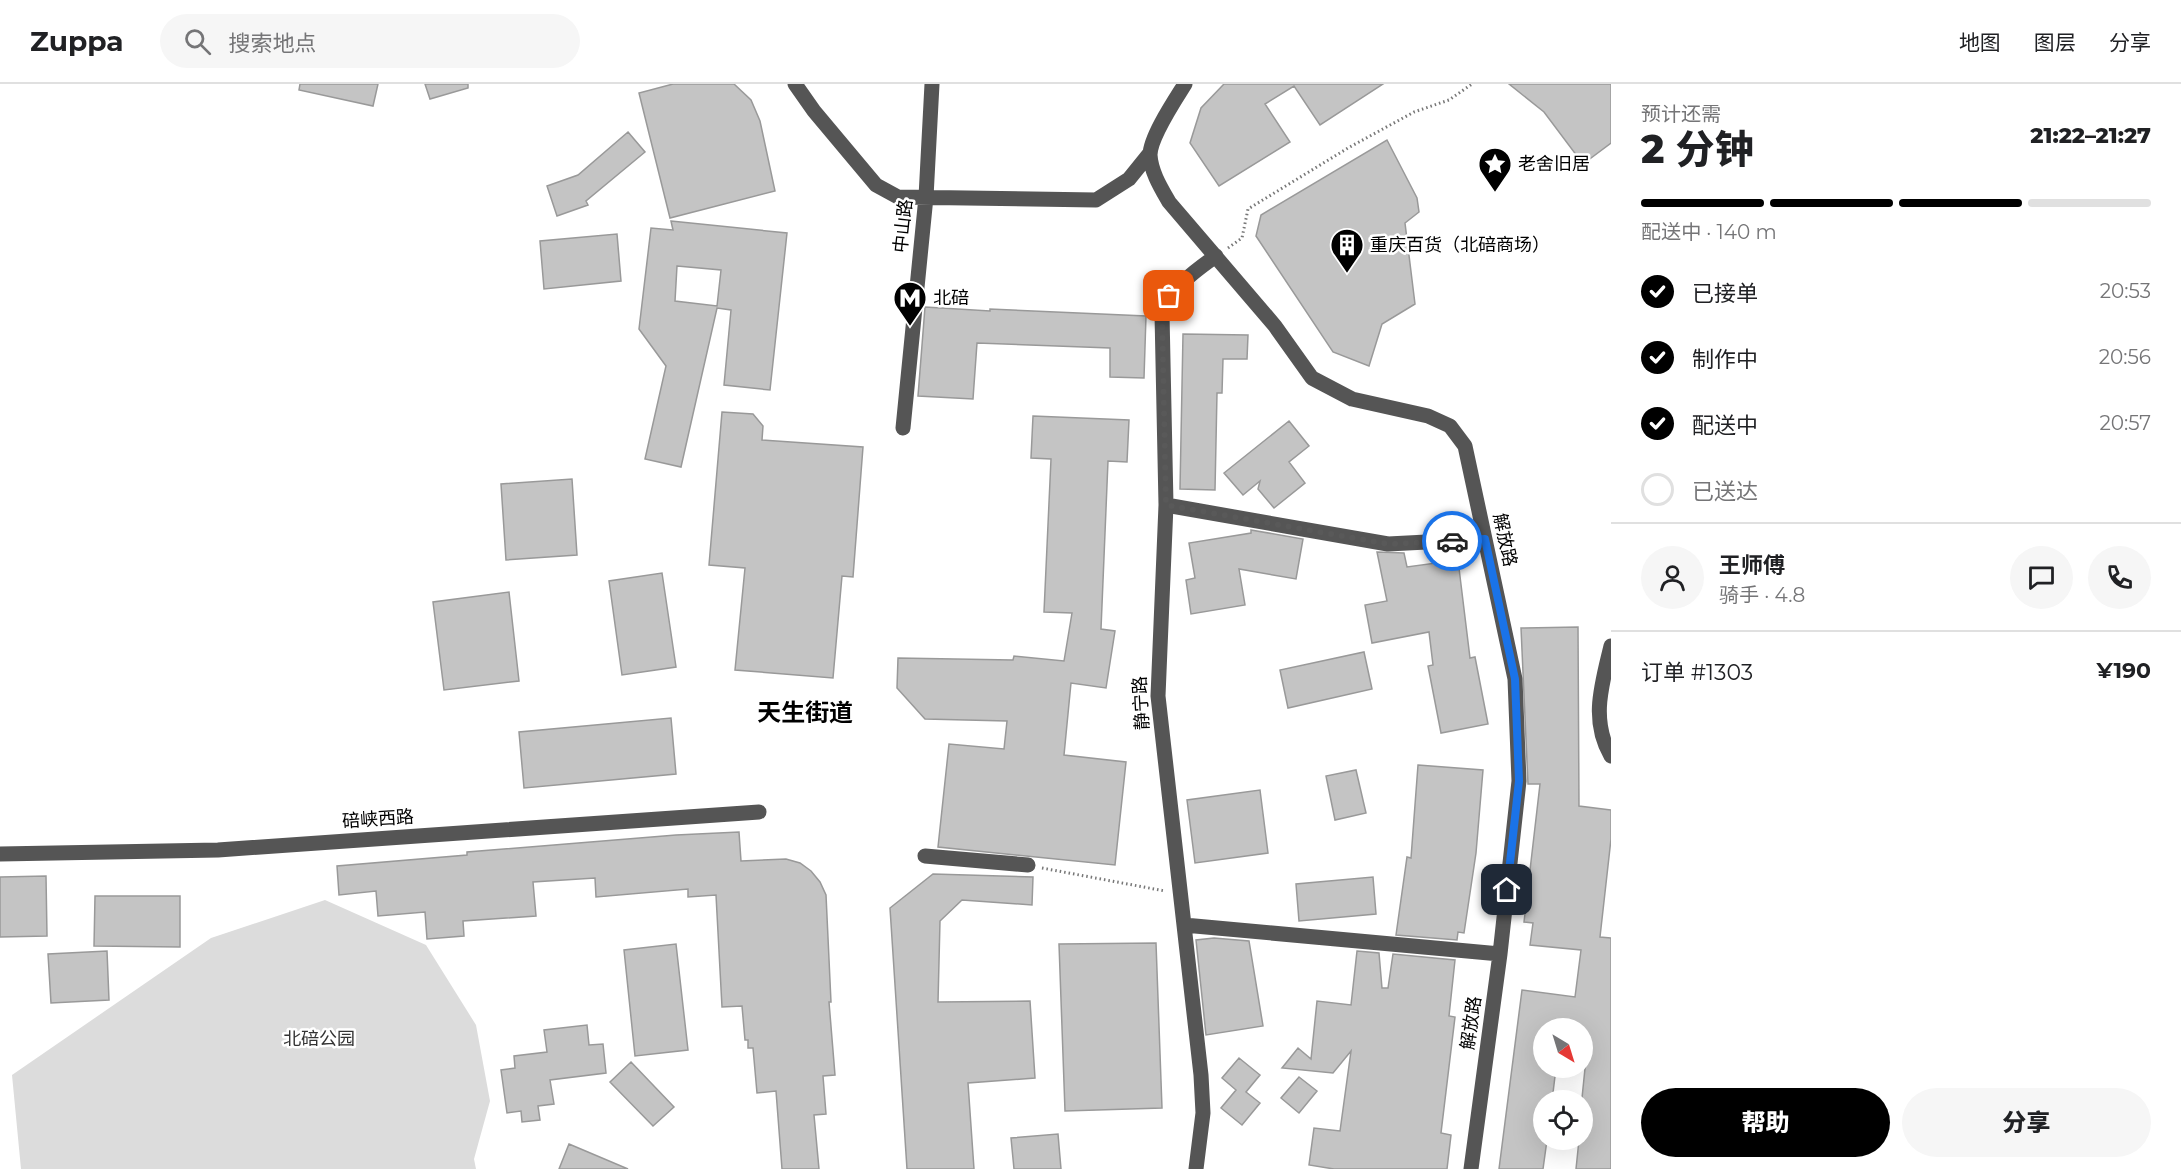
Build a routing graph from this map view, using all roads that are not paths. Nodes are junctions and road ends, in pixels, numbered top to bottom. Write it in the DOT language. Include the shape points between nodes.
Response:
graph roads {
  1 [pos="795,84"];
  2 [pos="932,84"];
  3 [pos="1185,84"];
  4 [pos="1150,153"];
  5 [pos="926,197"];
  6 [pos="1216,256"];
  7 [pos="903,428"];
  8 [pos="1166,505"];
  9 [pos="1485,539"];
  10 [pos="1611,646"];
  11 [pos="1611,756"];
  12 [pos="759,812"];
  13 [pos="0,854"];
  14 [pos="925,856"];
  15 [pos="1028,865"];
  16 [pos="1184,925"];
  17 [pos="1500,954"];
  18 [pos="1196,1169"];
  19 [pos="1471,1169"];
  1 -- 5 [label="street" via="876,184 898,197"];
  2 -- 5 [label="street, 中山路"];
  3 -- 4 [label="street" via="1159,127"];
  4 -- 5 [label="street" via="1129,179 1096,200"];
  4 -- 6 [label="street, 解放路" via="1157,181 1169,202"];
  5 -- 7 [label="street, 中山路"];
  6 -- 8 [label="street, 静宁路" via="1189,275 1169,296 1162,314"];
  6 -- 9 [label="street, 解放路" via="1275,326 1312,378 1352,399 1428,416 1450,426 1465,446"];
  8 -- 9 [label="street" via="1388,544"];
  8 -- 16 [label="street, 静宁路" via="1158,696"];
  9 -- 17 [label="street, 解放路" via="1515,679 1519,781"];
  10 -- 11 [label="street" via="1599,697 1600,728"];
  12 -- 13 [label="street, 碚峡西路" via="218,850"];
  14 -- 15 [label="street"];
  16 -- 17 [label="street"];
  16 -- 18 [label="street, 静宁路" via="1203,1113"];
  17 -- 19 [label="street, 解放路"];
}
